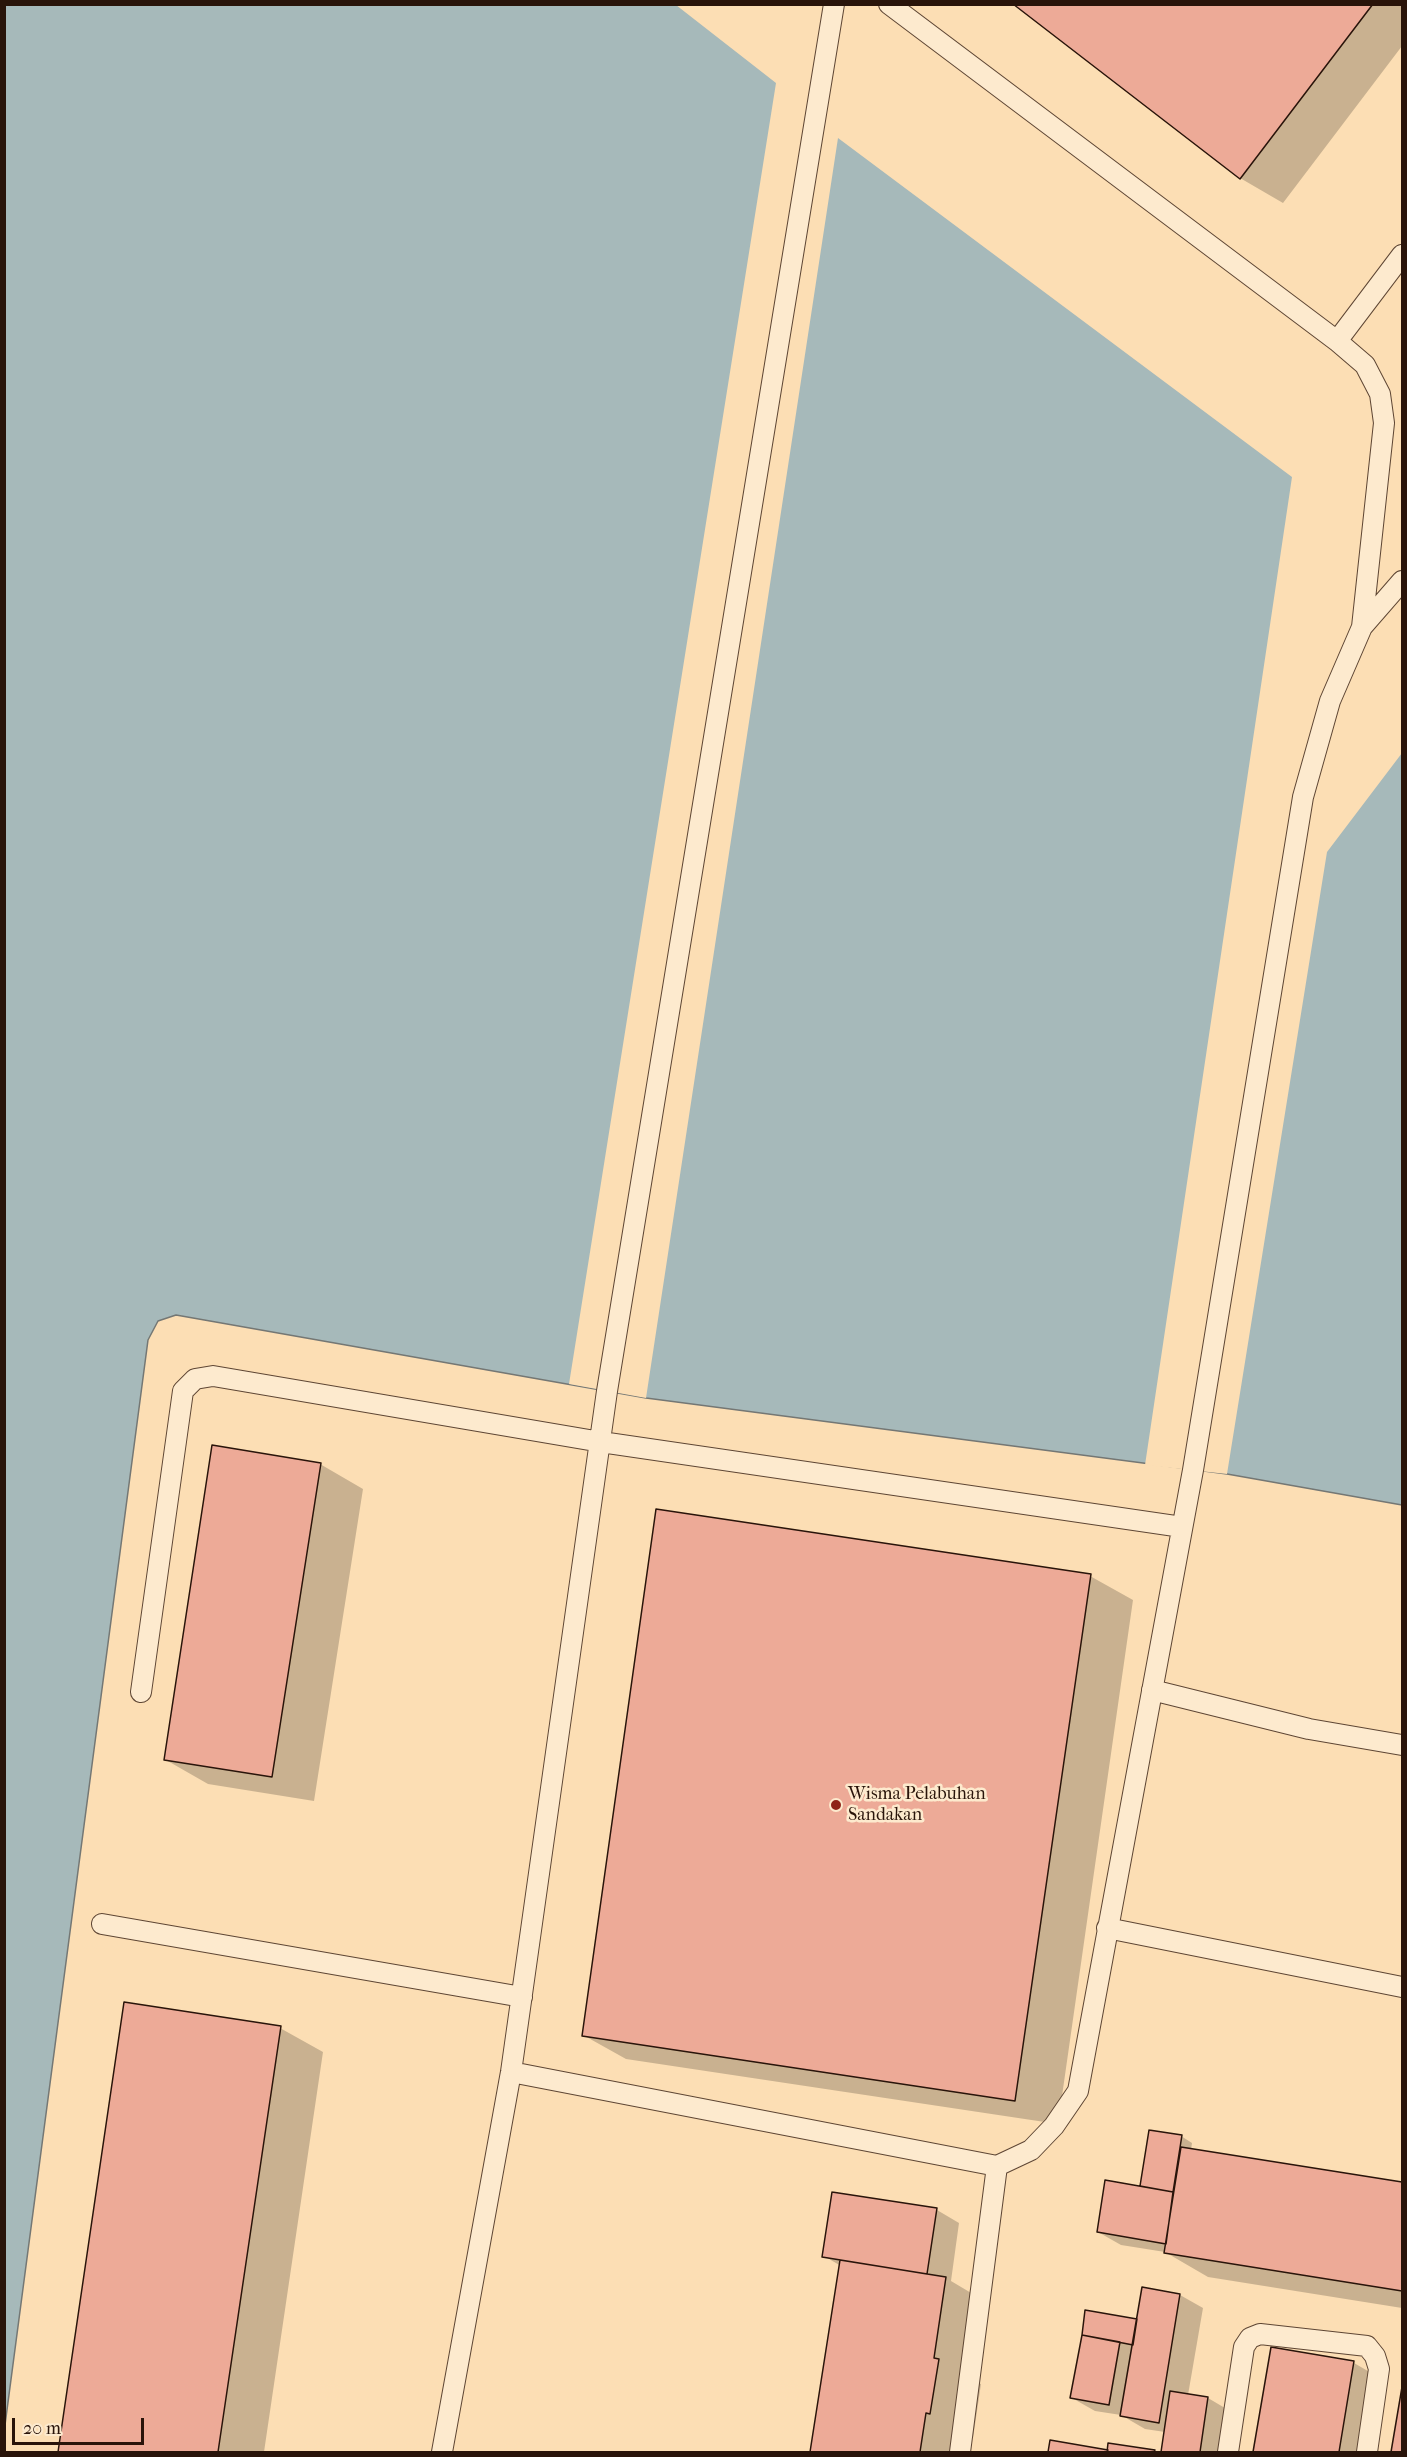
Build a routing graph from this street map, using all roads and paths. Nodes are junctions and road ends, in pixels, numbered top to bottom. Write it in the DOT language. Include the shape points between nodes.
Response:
graph roads {
  1 [pos="834,4"];
  2 [pos="889,4"];
  3 [pos="1402,255"];
  4 [pos="1337,341"];
  5 [pos="1402,581"];
  6 [pos="1362,627"];
  7 [pos="601,1442"];
  8 [pos="1182,1527"];
  9 [pos="1152,1690"];
  10 [pos="141,1692"];
  11 [pos="1402,1746"];
  12 [pos="102,1924"];
  13 [pos="1107,1928"];
  14 [pos="1402,1987"];
  15 [pos="522,1997"];
  16 [pos="511,2072"];
  17 [pos="997,2166"];
  18 [pos="442,2452"];
  19 [pos="960,2452"];
  20 [pos="1228,2452"];
  21 [pos="1366,2452"];
  1 -- 7 [label="lane"];
  2 -- 4 [label="lane"];
  3 -- 4 [label="lane"];
  4 -- 6 [label="lane" via="1365,366 1380,394 1384,423"];
  5 -- 6 [label="lane"];
  6 -- 8 [label="lane" via="1330,701 1303,797"];
  7 -- 8 [label="lane"];
  7 -- 10 [label="lane" via="213,1376 195,1379 183,1391"];
  7 -- 15 [label="lane"];
  8 -- 9 [label="lane"];
  9 -- 11 [label="lane" via="1309,1729"];
  9 -- 13 [label="lane"];
  12 -- 15 [label="lane"];
  13 -- 14 [label="lane"];
  13 -- 17 [label="lane" via="1078,2091 1032,2150"];
  15 -- 16 [label="lane"];
  16 -- 17 [label="lane"];
  16 -- 18 [label="lane"];
  17 -- 19 [label="lane"];
  20 -- 21 [label="lane" via="1244,2347 1250,2337 1260,2334 1366,2346 1375,2356 1379,2369"];
}
